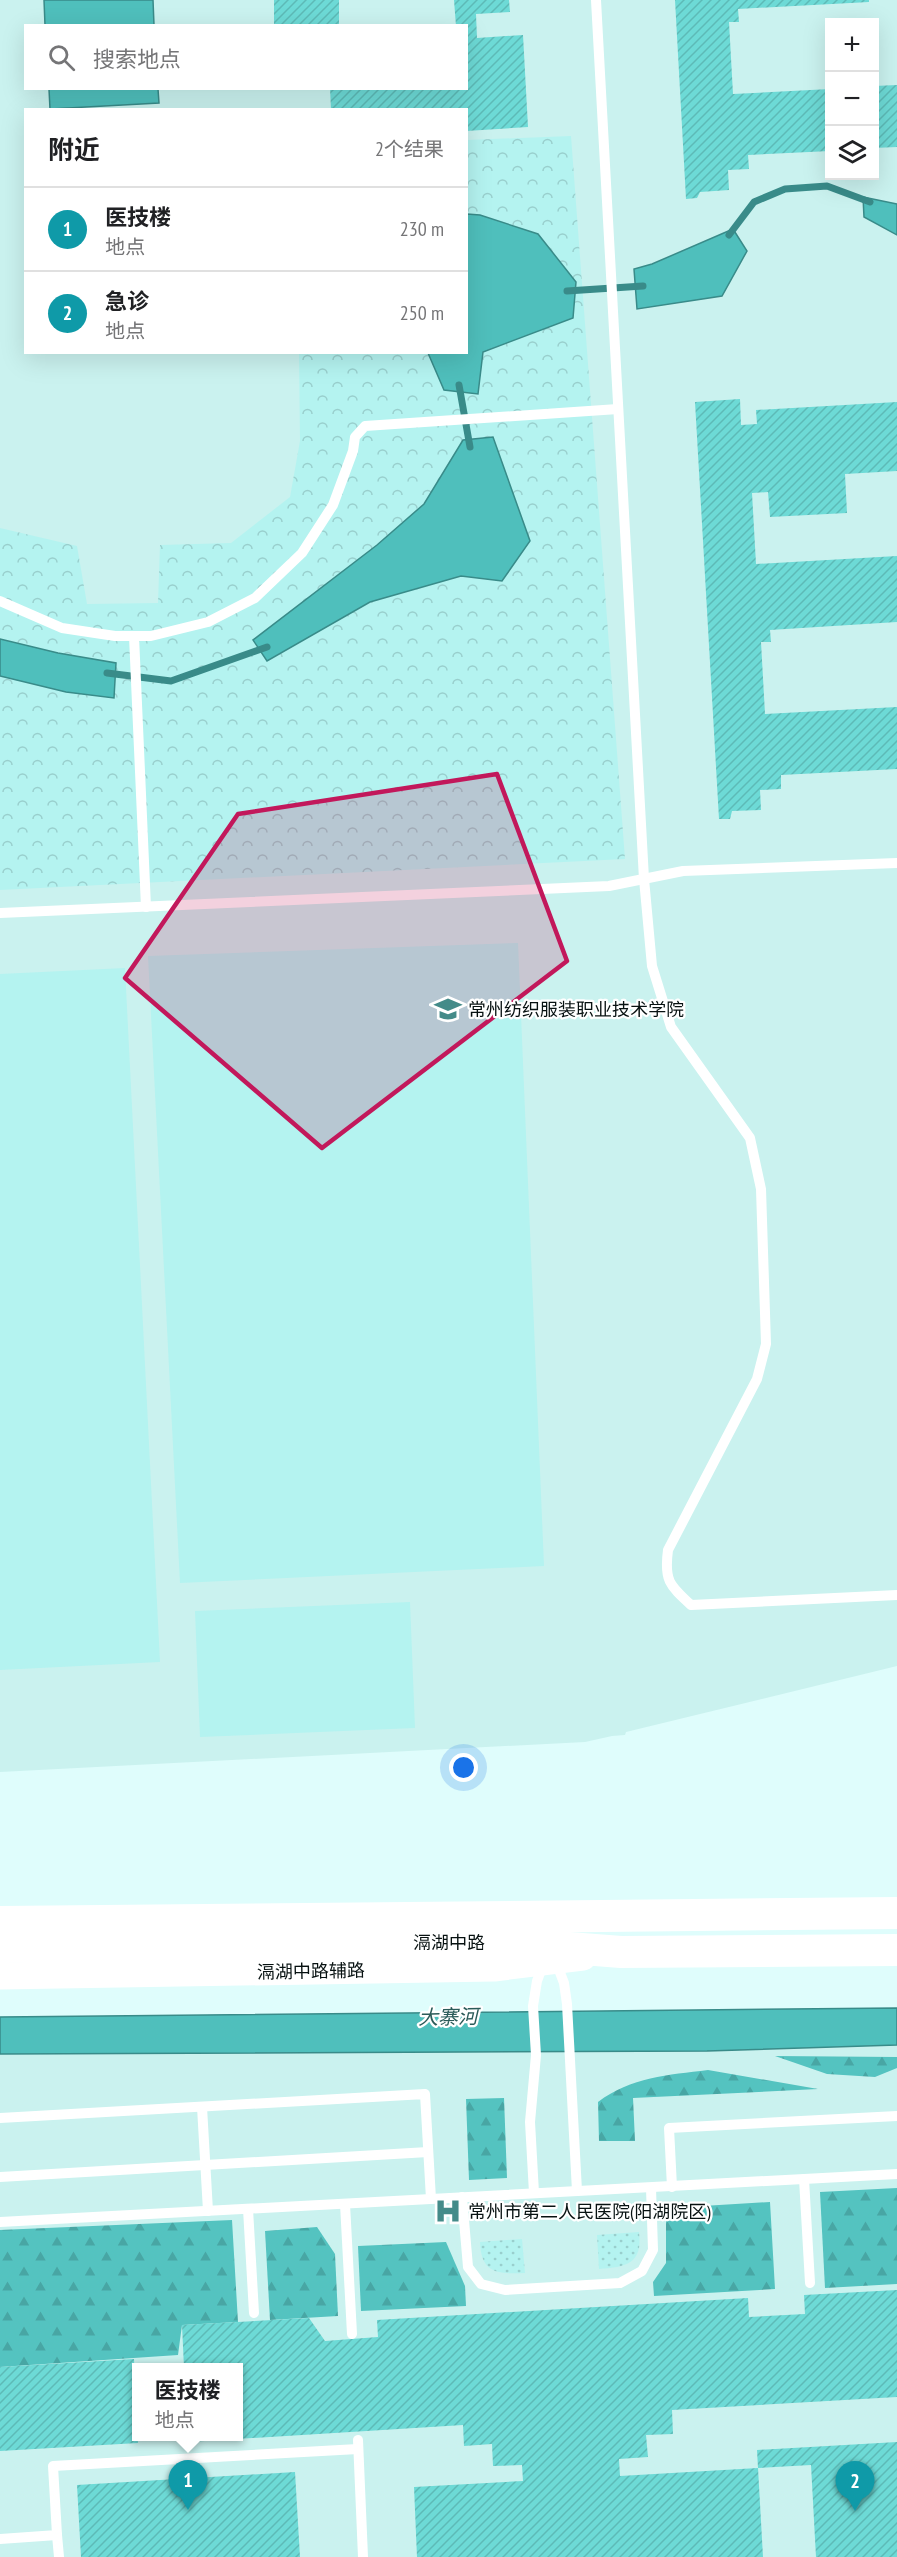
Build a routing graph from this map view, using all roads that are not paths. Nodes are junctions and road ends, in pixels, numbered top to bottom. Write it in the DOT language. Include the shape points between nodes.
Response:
graph roads {
  1 [pos="596,0"];
  2 [pos="618,409"];
  3 [pos="0,601"];
  4 [pos="134,636"];
  5 [pos="897,863"];
  6 [pos="644,879"];
  7 [pos="146,907"];
  8 [pos="0,914"];
  9 [pos="897,1595"];
  10 [pos="897,1912"];
  11 [pos="0,1922"];
  12 [pos="0,1947"];
  13 [pos="897,1950"];
  14 [pos="550,1957"];
  15 [pos="0,1976"];
  16 [pos="202,2107"];
  17 [pos="897,2116"];
  18 [pos="0,2118"];
  19 [pos="428,2152"];
  20 [pos="205,2165"];
  21 [pos="897,2174"];
  22 [pos="0,2177"];
  23 [pos="804,2179"];
  24 [pos="672,2187"];
  25 [pos="651,2188"];
  26 [pos="577,2191"];
  27 [pos="534,2193"];
  28 [pos="462,2197"];
  29 [pos="431,2199"];
  30 [pos="345,2204"];
  31 [pos="248,2209"];
  32 [pos="208,2211"];
  33 [pos="0,2222"];
  34 [pos="810,2283"];
  35 [pos="254,2313"];
  36 [pos="352,2334"];
  37 [pos="57,2535"];
  38 [pos="0,2539"];
  39 [pos="58,2557"];
  40 [pos="363,2557"];
  1 -- 2 [label="lane"];
  2 -- 4 [label="lane" via="365,426 355,437 333,505 302,553 255,598 208,622 151,636"];
  2 -- 6 [label="lane"];
  3 -- 4 [label="lane" via="62,628"];
  4 -- 7 [label="lane"];
  5 -- 6 [label="lane" via="683,871"];
  6 -- 7 [label="lane" via="609,886"];
  6 -- 9 [label="lane" via="652,966 671,1027 750,1138 761,1189 765,1344 757,1379 668,1550 665,1569 672,1589 690,1605"];
  7 -- 8 [label="lane"];
  10 -- 11 [label="main road, 滆湖中路"];
  12 -- 14 [label="main road, 滆湖中路" via="492,1942"];
  13 -- 14 [label="main road, 滆湖中路" via="621,1952"];
  14 -- 15 [label="street, 滆湖中路辅路" via="494,1968"];
  14 -- 26 [label="lane" via="564,1983 567,2004"];
  14 -- 27 [label="lane" via="537,1981 533,2006 536,2055 530,2122"];
  16 -- 18 [label="lane"];
  16 -- 19 [label="lane" via="424,2094"];
  16 -- 20 [label="lane"];
  17 -- 24 [label="lane" via="669,2128"];
  19 -- 20 [label="lane"];
  19 -- 29 [label="lane"];
  20 -- 22 [label="lane"];
  20 -- 32 [label="lane"];
  21 -- 23 [label="lane"];
  23 -- 24 [label="lane"];
  23 -- 34 [label="lane"];
  24 -- 25 [label="lane"];
  25 -- 26 [label="lane"];
  25 -- 28 [label="lane" via="653,2250 642,2271 620,2283 505,2290 481,2284 468,2267"];
  26 -- 27 [label="lane"];
  27 -- 28 [label="lane"];
  28 -- 29 [label="lane"];
  29 -- 30 [label="lane"];
  30 -- 31 [label="lane"];
  30 -- 36 [label="lane"];
  31 -- 32 [label="lane"];
  31 -- 35 [label="lane"];
  32 -- 33 [label="lane"];
  37 -- 38 [label="lane"];
  37 -- 39 [label="lane"];
  37 -- 40 [label="lane" via="53,2466 358,2445"];
}
